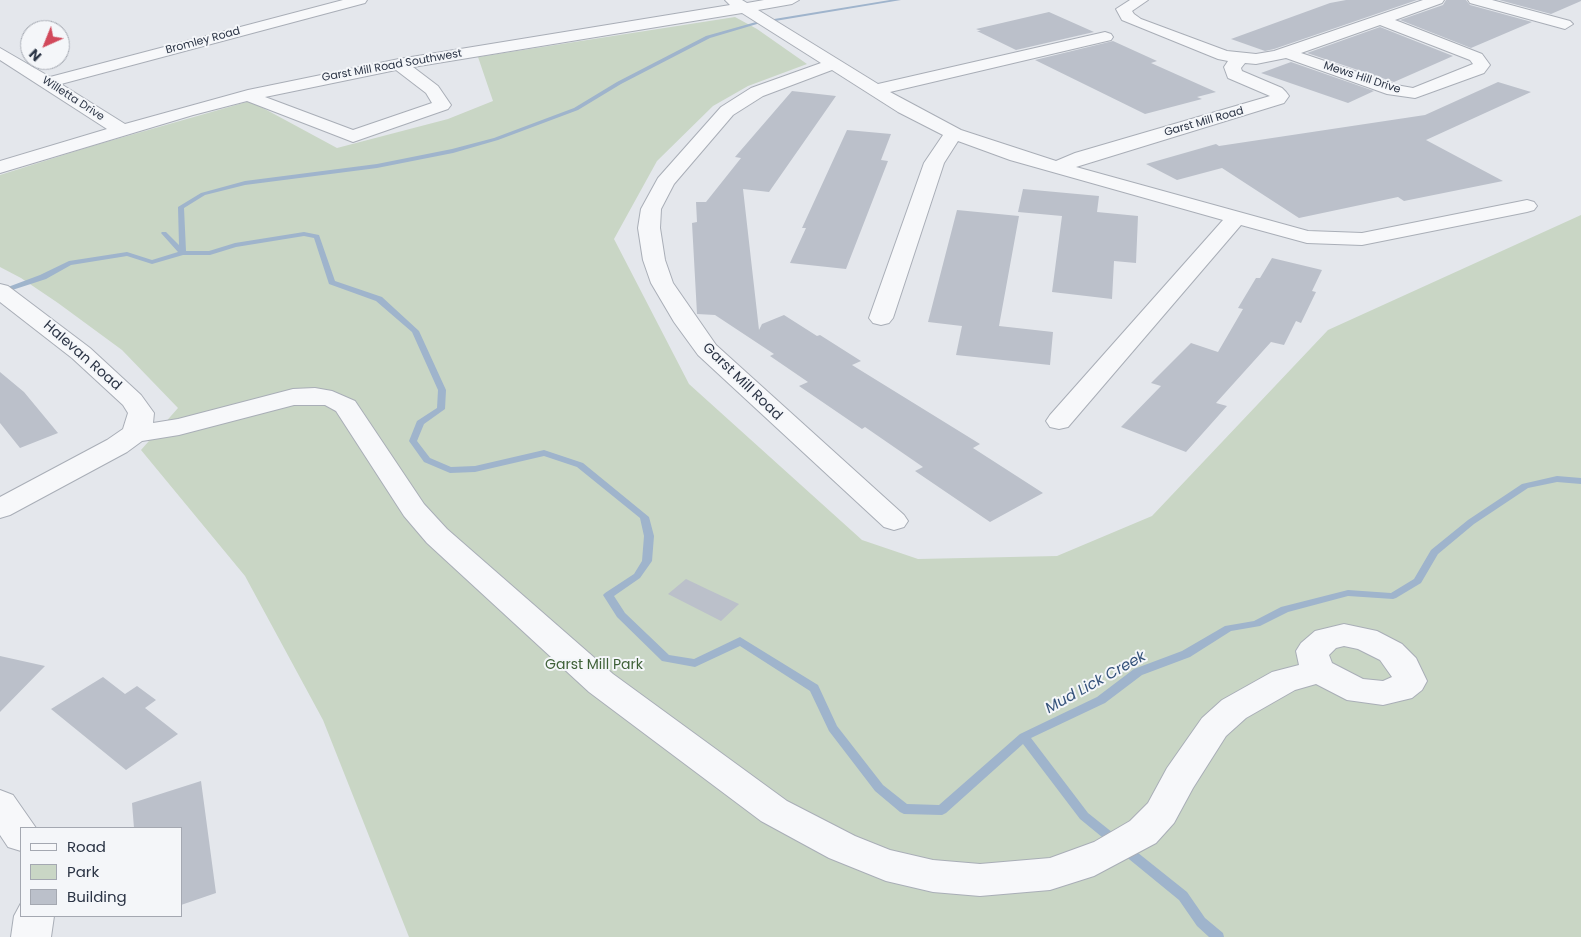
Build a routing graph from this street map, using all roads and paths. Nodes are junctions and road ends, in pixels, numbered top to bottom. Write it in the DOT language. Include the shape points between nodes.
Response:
graph roads {
  1 [pos="360,0"];
  2 [pos="792,0"];
  3 [pos="1141,0"];
  4 [pos="1438,0"];
  5 [pos="1474,0"];
  6 [pos="738,4"];
  7 [pos="1382,20"];
  8 [pos="1565,24"];
  9 [pos="1105,37"];
  10 [pos="0,53"];
  11 [pos="1286,53"];
  12 [pos="1241,58"];
  13 [pos="399,64"];
  14 [pos="834,64"];
  15 [pos="417,78"];
  16 [pos="399,82"];
  17 [pos="47,83"];
  18 [pos="874,90"];
  19 [pos="248,95"];
  20 [pos="311,102"];
  21 [pos="287,110"];
  22 [pos="120,129"];
  23 [pos="954,134"];
  24 [pos="0,167"];
  25 [pos="1059,167"];
  26 [pos="1527,206"];
  27 [pos="1236,218"];
  28 [pos="0,291"];
  29 [pos="881,318"];
  30 [pos="1059,422"];
  31 [pos="134,434"];
  32 [pos="0,509"];
  33 [pos="894,522"];
  34 [pos="1320,671"];
  35 [pos="0,805"];
  36 [pos="20,835"];
  37 [pos="34,917"];
  38 [pos="30,937"];
  1 -- 17 [label="street, Bromley Road"];
  2 -- 6 [label="street, Garst Mill Road Southwest"];
  3 -- 12 [label="street" via="1124,9 1127,17 1224,56"];
  4 -- 7 [label="street, Mews Hill Drive"];
  5 -- 8 [label="street"];
  6 -- 13 [label="street, Garst Mill Road Southwest"];
  6 -- 14 [label="street"];
  7 -- 11 [label="street, Mews Hill Drive"];
  7 -- 11 [label="street, Mews Hill Drive" via="1476,57 1482,65 1415,93 1393,90"];
  9 -- 18 [label="street"];
  10 -- 17 [label="street, Willetta Drive"];
  11 -- 12 [label="street" via="1264,58"];
  12 -- 25 [label="street, Garst Mill Road" via="1232,67 1234,74 1276,92 1280,96 1278,99 1097,152"];
  13 -- 15 [label="street"];
  13 -- 19 [label="street, Garst Mill Road Southwest"];
  14 -- 18 [label="street"];
  14 -- 33 [label="street, Garst Mill Road" via="757,92 726,111 665,182 651,209 649,228 662,283 707,350"];
  15 -- 16 [label="street"];
  15 -- 21 [label="street" via="432,90 442,105 353,136"];
  17 -- 22 [label="street, Willetta Drive"];
  18 -- 23 [label="street"];
  19 -- 21 [label="street"];
  19 -- 22 [label="street, Garst Mill Road Southwest"];
  20 -- 21 [label="street"];
  22 -- 24 [label="street, Garst Mill Road Southwest"];
  23 -- 25 [label="street"];
  23 -- 29 [label="street" via="934,163"];
  25 -- 27 [label="street"];
  26 -- 27 [label="street" via="1346,240 1307,237"];
  27 -- 30 [label="street"];
  28 -- 31 [label="street, Halevan Road" via="81,354 132,400 140,413 140,423"];
  31 -- 32 [label="street"];
  31 -- 34 [label="street" via="179,427 293,397 332,399 346,406 414,510 437,536 602,683 774,811 842,847 886,865 932,876 980,880 1050,874 1107,853 1143,832 1161,813 1214,727 1234,709 1284,681"];
  35 -- 36 [label="street"];
  37 -- 38 [label="street"];
}
